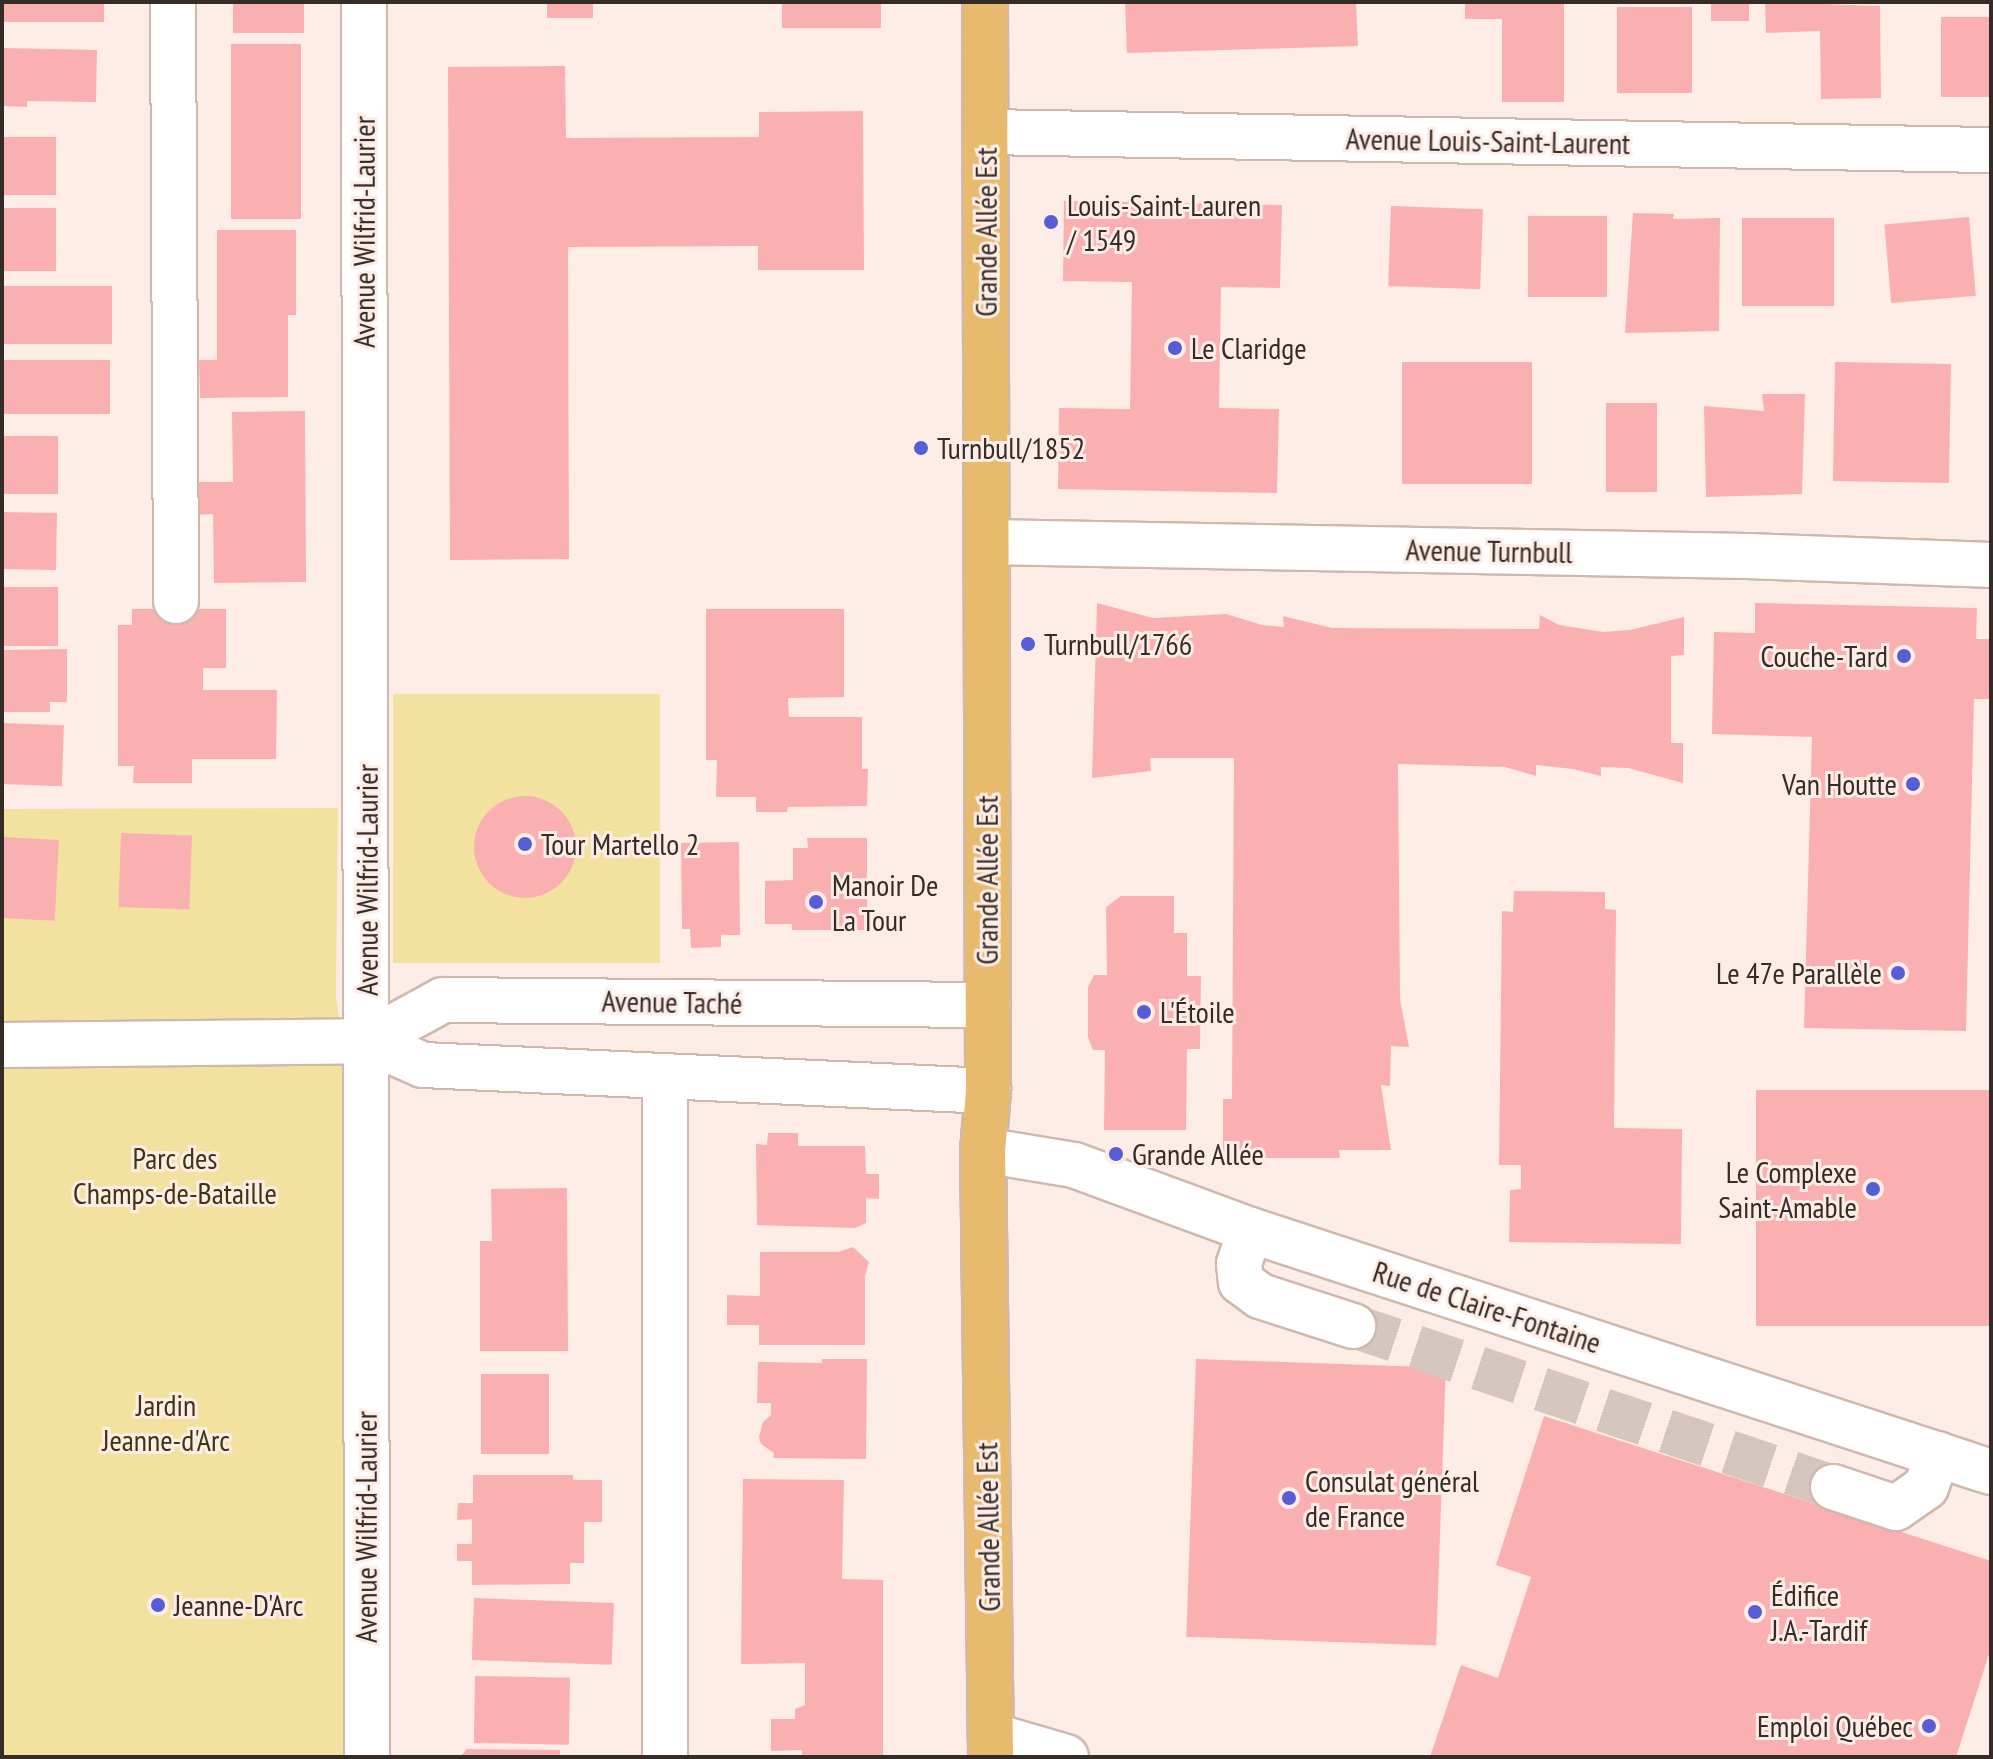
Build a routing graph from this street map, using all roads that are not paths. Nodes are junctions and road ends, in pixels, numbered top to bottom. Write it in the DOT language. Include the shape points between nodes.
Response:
graph roads {
  1 [pos="173,2"];
  2 [pos="364,2"];
  3 [pos="985,2"];
  4 [pos="986,132"];
  5 [pos="1991,150"];
  6 [pos="987,542"];
  7 [pos="1991,565"];
  8 [pos="176,601"];
  9 [pos="988,1005"];
  10 [pos="368,1041"];
  11 [pos="2,1045"];
  12 [pos="665,1078"];
  13 [pos="988,1091"];
  14 [pos="983,1150"];
  15 [pos="1250,1230"];
  16 [pos="1353,1326"];
  17 [pos="1938,1454"];
  18 [pos="1991,1472"];
  19 [pos="1833,1487"];
  20 [pos="991,1746"];
  21 [pos="367,1757"];
  22 [pos="665,1757"];
  23 [pos="1066,1757"];
  1 -- 8 [label="street"];
  2 -- 10 [label="street, Avenue Wilfrid-Laurier"];
  3 -- 4 [label="main road, Grande Allée Est"];
  4 -- 5 [label="street, Avenue Louis-Saint-Laurent"];
  4 -- 6 [label="main road, Grande Allée Est"];
  6 -- 7 [label="street, Avenue Turnbull"];
  6 -- 9 [label="main road, Grande Allée Est"];
  9 -- 10 [label="street, Avenue Taché" via="443,1000"];
  9 -- 13 [label="main road, Grande Allée Est"];
  10 -- 11 [label="street, Avenue Taché"];
  10 -- 12 [label="street, Avenue Taché" via="423,1065"];
  10 -- 21 [label="street, Avenue Wilfrid-Laurier"];
  12 -- 13 [label="street, Avenue Taché"];
  12 -- 22 [label="street"];
  13 -- 14 [label="main road, Grande Allée Est"];
  14 -- 15 [label="street, Rue de Claire-Fontaine" via="1074,1165"];
  14 -- 20 [label="main road, Grande Allée Est"];
  15 -- 16 [label="street" via="1239,1264 1241,1282 1260,1296"];
  15 -- 17 [label="street, Rue de Claire-Fontaine"];
  17 -- 18 [label="street, Rue de Claire-Fontaine"];
  17 -- 19 [label="street" via="1926,1487 1896,1508"];
  20 -- 23 [label="street"];
}
